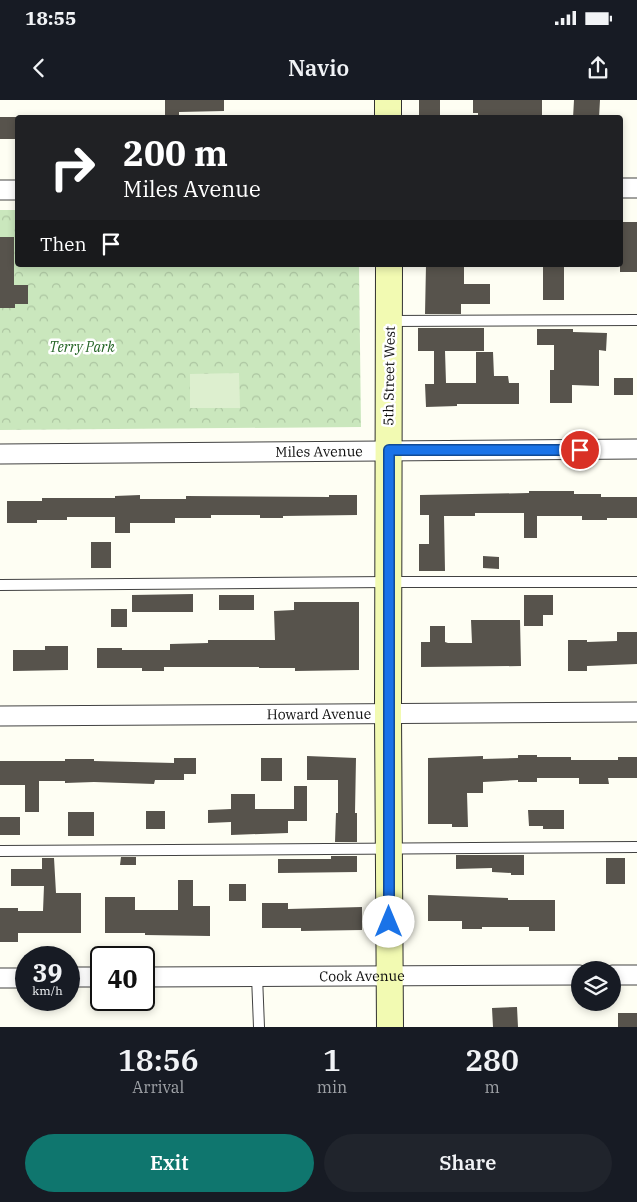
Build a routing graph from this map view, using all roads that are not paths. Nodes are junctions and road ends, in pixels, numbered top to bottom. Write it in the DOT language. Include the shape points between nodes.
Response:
graph roads {
  1 [pos="388,100"];
  2 [pos="388,115"];
  3 [pos="623,188"];
  4 [pos="637,188"];
  5 [pos="0,190"];
  6 [pos="15,190"];
  7 [pos="389,267"];
  8 [pos="637,320"];
  9 [pos="390,321"];
  10 [pos="637,449"];
  11 [pos="389,450"];
  12 [pos="0,454"];
  13 [pos="389,582"];
  14 [pos="637,582"];
  15 [pos="0,585"];
  16 [pos="637,712"];
  17 [pos="388,714"];
  18 [pos="0,716"];
  19 [pos="637,846"];
  20 [pos="389,849"];
  21 [pos="0,851"];
  22 [pos="389,975"];
  23 [pos="571,975"];
  24 [pos="621,975"];
  25 [pos="637,975"];
  26 [pos="257,976"];
  27 [pos="155,977"];
  28 [pos="0,978"];
  29 [pos="15,978"];
  30 [pos="259,1027"];
  31 [pos="390,1027"];
  1 -- 2 [label="street"];
  3 -- 4 [label="street"];
  5 -- 6 [label="street"];
  7 -- 9 [label="street, 5th Street West"];
  8 -- 9 [label="lane"];
  9 -- 11 [label="street, 5th Street West"];
  10 -- 11 [label="street, Miles Avenue"];
  11 -- 12 [label="street, Miles Avenue"];
  11 -- 13 [label="street, 5th Street West"];
  13 -- 14 [label="lane"];
  13 -- 15 [label="lane"];
  13 -- 17 [label="street, 5th Street West"];
  16 -- 17 [label="street, Howard Avenue"];
  17 -- 18 [label="street, Howard Avenue"];
  17 -- 20 [label="street, 5th Street West"];
  19 -- 20 [label="lane"];
  20 -- 21 [label="lane"];
  20 -- 22 [label="street, 5th Street West"];
  22 -- 23 [label="street, Cook Avenue"];
  22 -- 26 [label="street, Cook Avenue"];
  22 -- 31 [label="street, 5th Street West"];
  24 -- 25 [label="street"];
  26 -- 27 [label="street, Cook Avenue"];
  26 -- 30 [label="lane"];
  28 -- 29 [label="street"];
}
